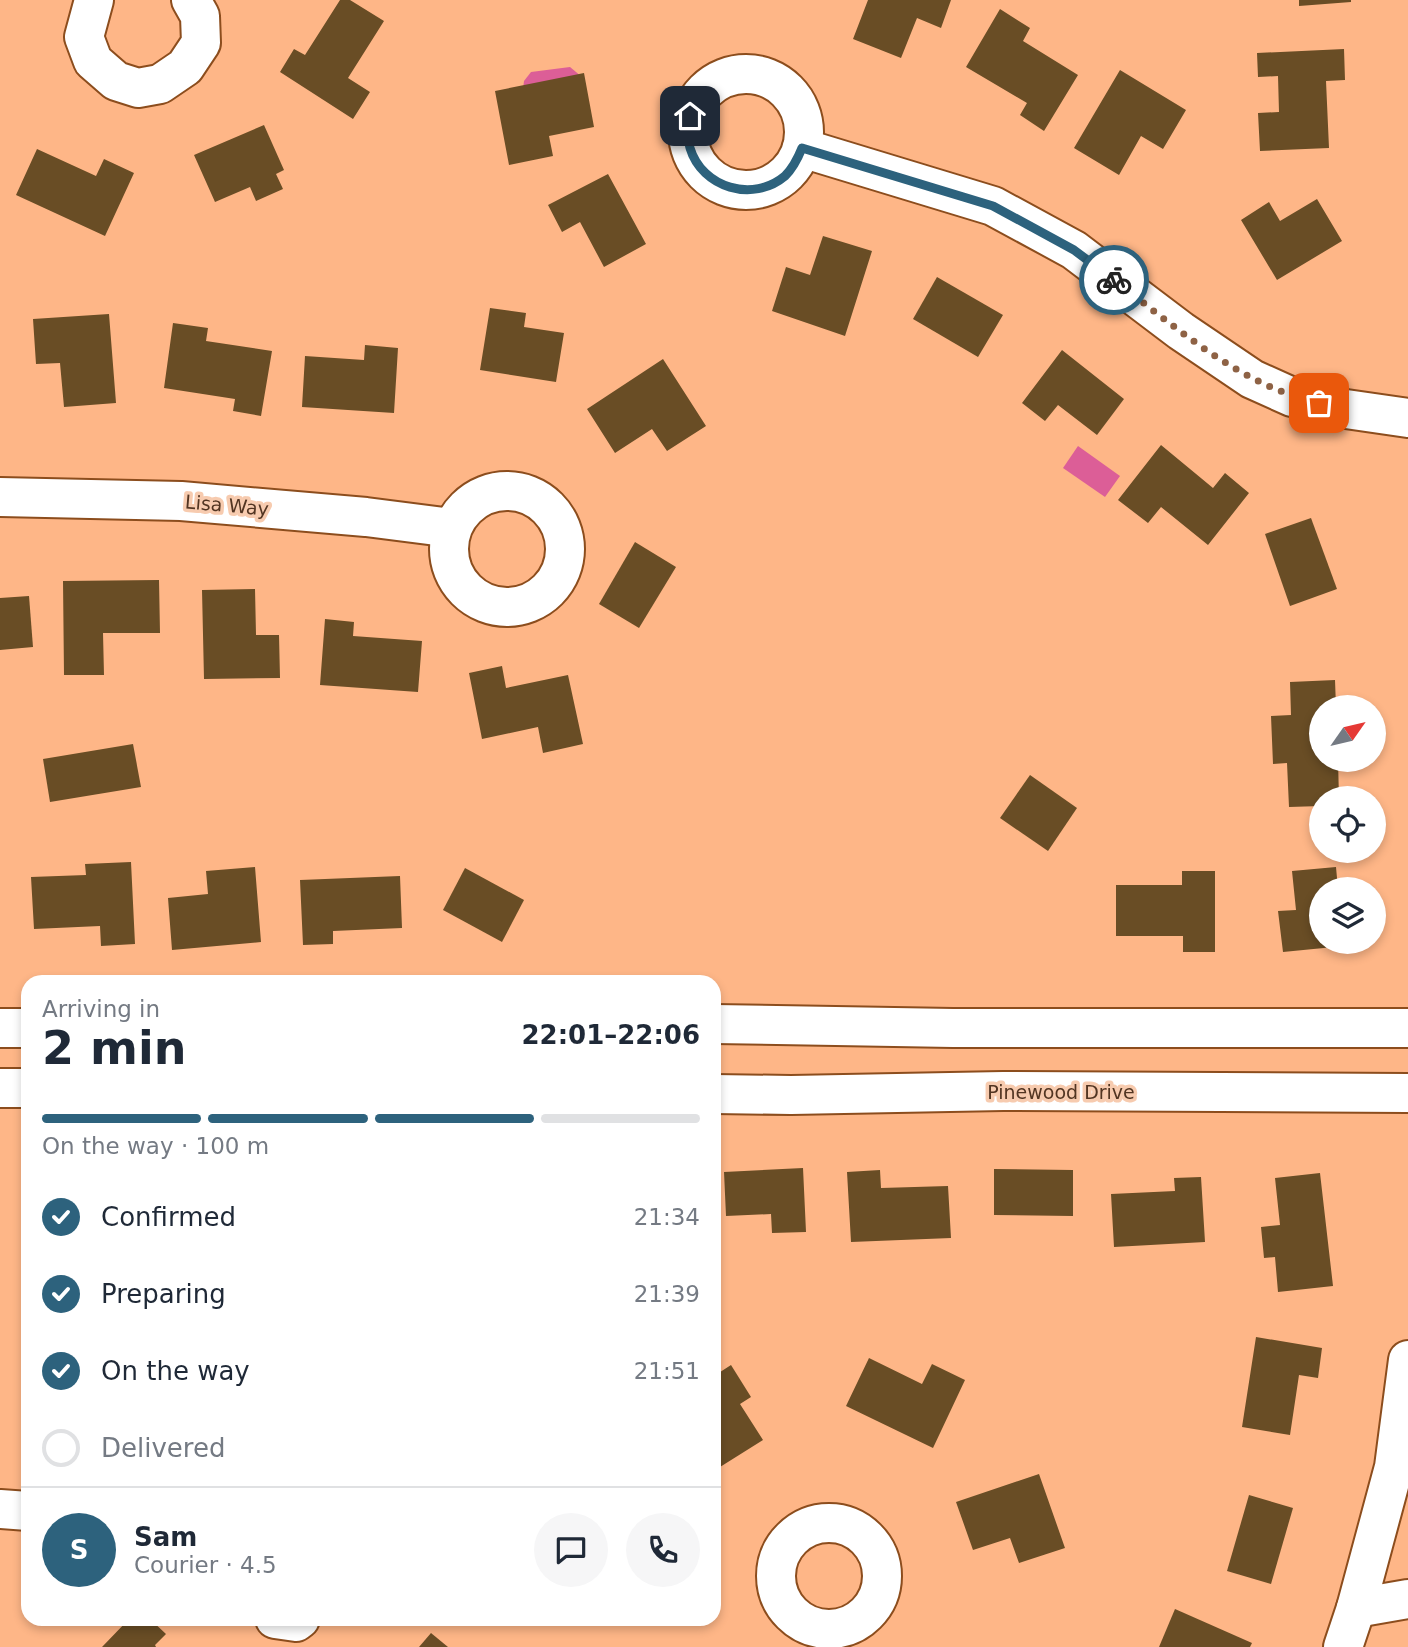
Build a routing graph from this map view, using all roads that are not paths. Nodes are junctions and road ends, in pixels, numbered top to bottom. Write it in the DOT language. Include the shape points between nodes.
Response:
graph roads {
  1 [pos="94,0"];
  2 [pos="191,0"];
  3 [pos="802,148"];
  4 [pos="1408,418"];
  5 [pos="0,497"];
  6 [pos="452,528"];
  7 [pos="721,1024"];
  8 [pos="0,1028"];
  9 [pos="21,1028"];
  10 [pos="1408,1028"];
  11 [pos="0,1088"];
  12 [pos="21,1088"];
  13 [pos="1408,1093"];
  14 [pos="721,1094"];
  15 [pos="1408,1360"];
  16 [pos="0,1509"];
  17 [pos="21,1510"];
  18 [pos="1408,1599"];
  19 [pos="1356,1608"];
  20 [pos="1343,1647"];
  1 -- 2 [label="street" via="84,37 93,61 116,81 138,88 160,85 185,67 201,43 200,16"];
  3 -- 4 [label="street" via="993,206 1074,250 1252,379 1292,397"];
  5 -- 6 [label="street, Lisa Way" via="181,501"];
  7 -- 10 [label="street"];
  8 -- 9 [label="street"];
  11 -- 12 [label="street"];
  13 -- 14 [label="street, Pinewood Drive"];
  15 -- 19 [label="street" via="1395,1467"];
  16 -- 17 [label="street"];
  18 -- 19 [label="street"];
  19 -- 20 [label="street"];
}
